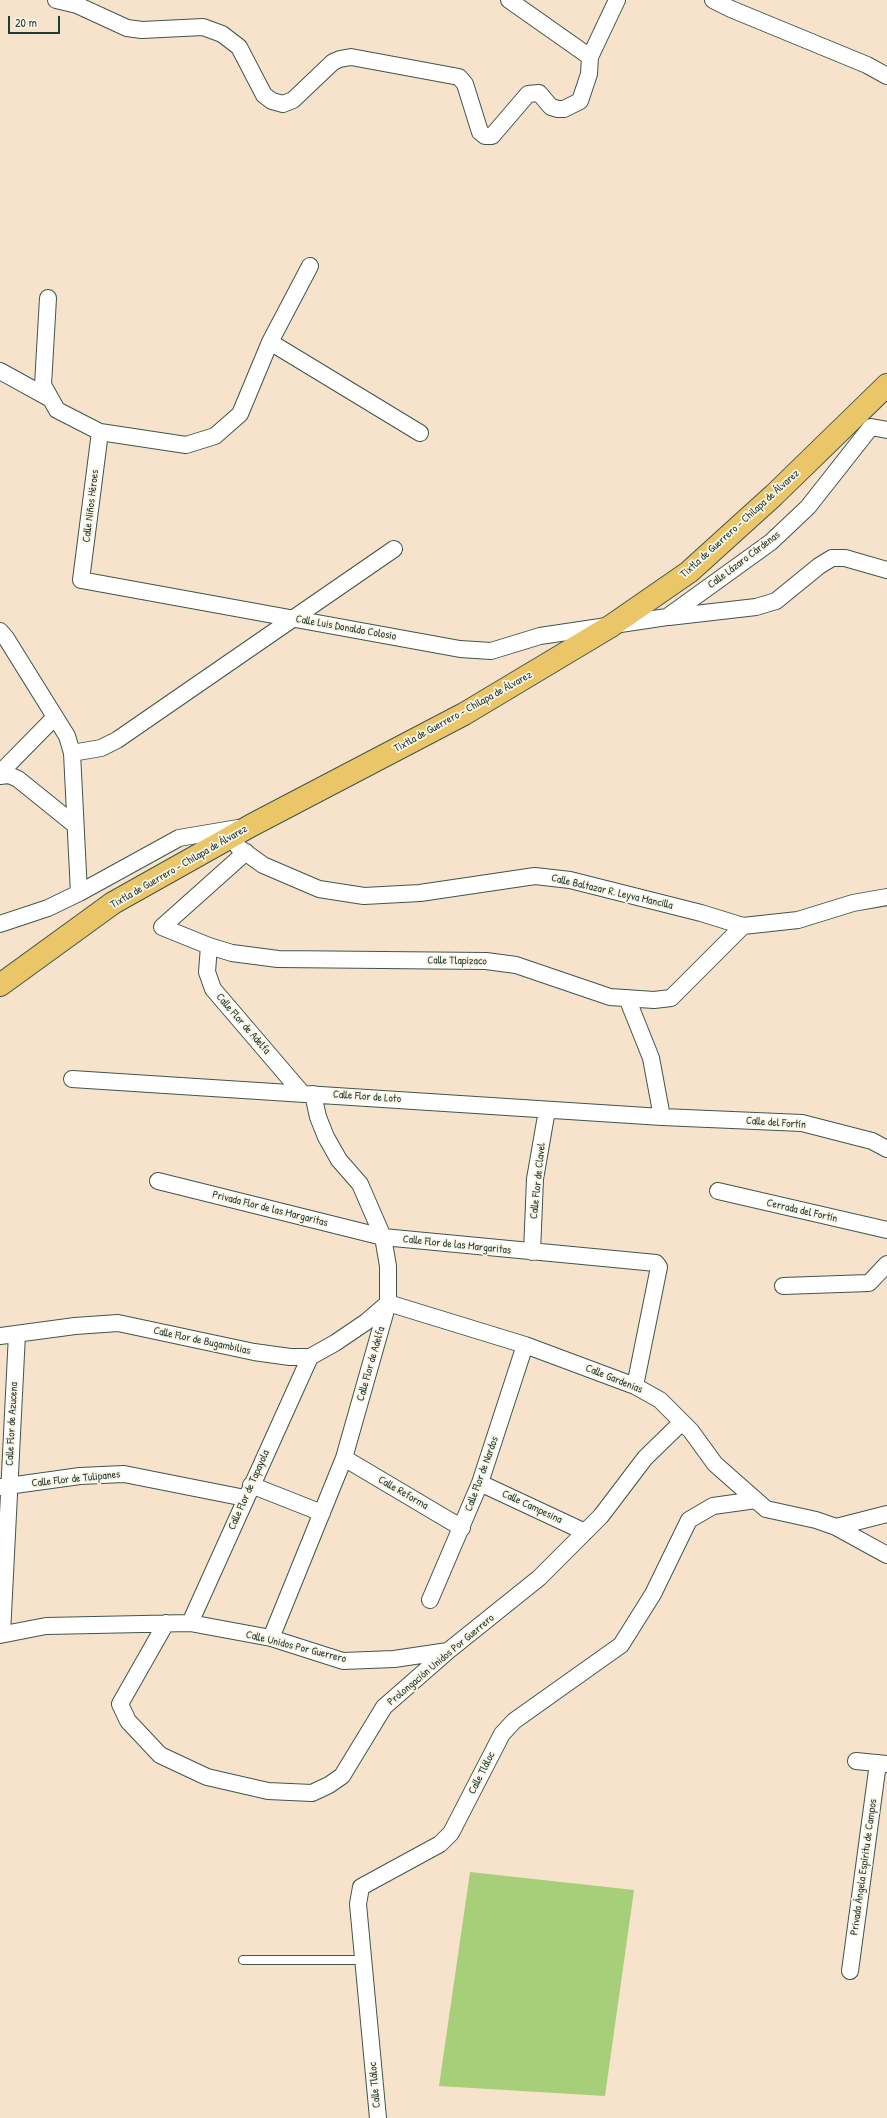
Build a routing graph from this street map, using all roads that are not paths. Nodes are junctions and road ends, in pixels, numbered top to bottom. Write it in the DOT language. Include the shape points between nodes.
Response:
graph roads {
  1 [pos="56,0"];
  2 [pos="508,0"];
  3 [pos="617,0"];
  4 [pos="713,0"];
  5 [pos="590,58"];
  6 [pos="887,76"];
  7 [pos="310,266"];
  8 [pos="48,298"];
  9 [pos="270,342"];
  10 [pos="0,371"];
  11 [pos="887,385"];
  12 [pos="49,398"];
  13 [pos="887,430"];
  14 [pos="100,432"];
  15 [pos="420,433"];
  16 [pos="394,549"];
  17 [pos="887,570"];
  18 [pos="82,580"];
  19 [pos="667,617"];
  20 [pos="294,618"];
  21 [pos="611,626"];
  22 [pos="0,631"];
  23 [pos="55,717"];
  24 [pos="72,752"];
  25 [pos="0,773"];
  26 [pos="0,776"];
  27 [pos="75,825"];
  28 [pos="252,826"];
  29 [pos="227,839"];
  30 [pos="246,852"];
  31 [pos="102,882"];
  32 [pos="79,893"];
  33 [pos="887,897"];
  34 [pos="113,903"];
  35 [pos="0,924"];
  36 [pos="743,926"];
  37 [pos="209,946"];
  38 [pos="0,985"];
  39 [pos="627,998"];
  40 [pos="72,1079"];
  41 [pos="308,1093"];
  42 [pos="547,1110"];
  43 [pos="662,1117"];
  44 [pos="887,1149"];
  45 [pos="158,1181"];
  46 [pos="718,1191"];
  47 [pos="887,1230"];
  48 [pos="383,1237"];
  49 [pos="532,1252"];
  50 [pos="887,1264"];
  51 [pos="783,1286"];
  52 [pos="388,1302"];
  53 [pos="17,1334"];
  54 [pos="0,1336"];
  55 [pos="525,1345"];
  56 [pos="310,1356"];
  57 [pos="635,1386"];
  58 [pos="682,1422"];
  59 [pos="344,1458"];
  60 [pos="480,1483"];
  61 [pos="5,1487"];
  62 [pos="248,1492"];
  63 [pos="756,1500"];
  64 [pos="322,1513"];
  65 [pos="887,1514"];
  66 [pos="836,1527"];
  67 [pos="462,1528"];
  68 [pos="585,1532"];
  69 [pos="887,1555"];
  70 [pos="430,1600"];
  71 [pos="166,1623"];
  72 [pos="190,1623"];
  73 [pos="1,1634"];
  74 [pos="271,1638"];
  75 [pos="448,1651"];
  76 [pos="856,1761"];
  77 [pos="883,1763"];
  78 [pos="243,1960"];
  79 [pos="363,1960"];
  80 [pos="850,1971"];
  81 [pos="378,2118"];
  1 -- 5 [label="street" via="127,28 142,30 203,27 222,34 239,47 264,94 272,101 283,104 293,100 333,62 340,59 351,58 460,77 465,84 480,132 485,136 492,136 528,94 538,92 551,107 558,110 580,101 589,74"];
  2 -- 5 [label="street"];
  3 -- 5 [label="street"];
  4 -- 6 [label="street" via="867,65"];
  7 -- 9 [label="street"];
  8 -- 12 [label="street" via="43,385"];
  9 -- 14 [label="street" via="240,414 214,436 186,445"];
  9 -- 15 [label="street"];
  10 -- 12 [label="street"];
  11 -- 21 [label="main road, Tixtla de Guerrero - Chilapa de Álvarez" via="690,572"];
  12 -- 14 [label="street" via="57,410"];
  13 -- 19 [label="street, Calle Lázaro Cárdenas" via="871,427 808,507 771,542"];
  14 -- 18 [label="street, Calle Niños Héroes"];
  16 -- 20 [label="street"];
  17 -- 19 [label="street" via="845,558 832,558 776,602 756,607"];
  18 -- 20 [label="street, Calle Luis Donaldo Colosio"];
  19 -- 21 [label="street, Calle Lázaro Cárdenas"];
  20 -- 21 [label="street, Calle Luis Donaldo Colosio" via="460,649 491,651 540,636"];
  20 -- 24 [label="street" via="117,740 101,748"];
  21 -- 28 [label="main road, Tixtla de Guerrero - Chilapa de Álvarez" via="464,714"];
  22 -- 23 [label="street"];
  23 -- 24 [label="street" via="67,736"];
  23 -- 25 [label="street"];
  24 -- 27 [label="street"];
  26 -- 27 [label="street" via="9,775 18,779"];
  27 -- 32 [label="street"];
  28 -- 29 [label="main road, Tixtla de Guerrero - Chilapa de Álvarez"];
  28 -- 31 [label="street" via="179,838"];
  29 -- 30 [label="street, Calle Baltazar R. Leyva Mancilla"];
  29 -- 34 [label="main road, Tixtla de Guerrero - Chilapa de Álvarez"];
  30 -- 36 [label="street, Calle Baltazar R. Leyva Mancilla" via="263,865 319,889 364,896 420,893 535,876 570,880 701,912"];
  30 -- 37 [label="street, Calle Tlapizaco" via="162,927"];
  31 -- 32 [label="street"];
  31 -- 34 [label="street"];
  32 -- 35 [label="street" via="48,908"];
  33 -- 36 [label="street, Calle Baltazar R. Leyva Mancilla" via="853,903 798,920"];
  34 -- 38 [label="main road, Tixtla de Guerrero - Chilapa de Álvarez"];
  36 -- 39 [label="street, Calle Tlapizaco" via="671,998"];
  37 -- 39 [label="street, Calle Tlapizaco" via="232,953 278,959 486,961 516,965 610,997"];
  37 -- 41 [label="street, Calle Flor de Adelfa" via="207,972 213,990"];
  39 -- 43 [label="street" via="651,1058"];
  40 -- 41 [label="street, Calle Flor de Loto"];
  41 -- 42 [label="street, Calle Flor de Loto"];
  41 -- 48 [label="street, Calle Flor de Adelfa" via="339,1160 360,1184"];
  42 -- 43 [label="street, Calle Flor de Loto"];
  42 -- 49 [label="street, Calle Flor de Clavel" via="536,1179"];
  43 -- 44 [label="street, Calle del Fortín" via="802,1123 872,1141"];
  45 -- 48 [label="street, Privada Flor de las Margaritas"];
  46 -- 47 [label="street, Cerrada del Fortín"];
  48 -- 49 [label="street, Calle Flor de las Margaritas"];
  48 -- 52 [label="street, Calle Flor de Adelfa" via="388,1266"];
  49 -- 57 [label="street" via="656,1264 659,1267"];
  50 -- 51 [label="street" via="869,1283"];
  52 -- 55 [label="street, Calle Gardenias"];
  52 -- 56 [label="street, Calle Flor de Bugambilias" via="366,1322 336,1343"];
  52 -- 59 [label="street, Calle Flor de Adelfa"];
  53 -- 54 [label="street, Calle Flor de Bugambilias"];
  53 -- 56 [label="street, Calle Flor de Bugambilias" via="118,1323 254,1352 290,1357"];
  53 -- 61 [label="street, Calle Flor de Azucena"];
  55 -- 57 [label="street, Calle Gardenias"];
  55 -- 60 [label="street, Calle Flor de Nardos"];
  56 -- 62 [label="street, Calle Flor de Tapayola"];
  57 -- 58 [label="street, Calle Gardenias" via="660,1400"];
  58 -- 63 [label="street, Calle Gardenias" via="715,1464"];
  58 -- 68 [label="street, Prolongación Unidos Por Guerrero" via="645,1458 601,1516"];
  59 -- 64 [label="street, Calle Flor de Adelfa"];
  59 -- 67 [label="street, Calle Reforma"];
  60 -- 67 [label="street, Calle Flor de Nardos"];
  60 -- 68 [label="street, Calle Campesina"];
  61 -- 62 [label="street, Calle Flor de Tulipanes" via="80,1476 124,1474"];
  61 -- 73 [label="street, Calle Flor de Azucena"];
  62 -- 64 [label="street, Calle Flor de Tulipanes"];
  62 -- 72 [label="street, Calle Flor de Tapayola"];
  63 -- 66 [label="street, Calle Gardenias" via="766,1509"];
  63 -- 79 [label="street, Calle Tláloc" via="713,1506 689,1520 653,1594 621,1645 514,1721 502,1734 451,1833 440,1844 361,1887 358,1904"];
  64 -- 74 [label="street, Calle Flor de Adelfa"];
  65 -- 66 [label="street"];
  66 -- 69 [label="street, Calle Gardenias"];
  67 -- 70 [label="street, Calle Flor de Nardos"];
  68 -- 75 [label="street, Prolongación Unidos Por Guerrero" via="539,1578"];
  71 -- 72 [label="street, Calle Unidos Por Guerrero"];
  71 -- 73 [label="street, Calle Unidos Por Guerrero" via="46,1626"];
  71 -- 75 [label="street, Prolongación Unidos Por Guerrero" via="120,1704 128,1721 160,1755 207,1777 268,1791 312,1792 342,1776 384,1708"];
  72 -- 74 [label="street, Calle Unidos Por Guerrero"];
  74 -- 75 [label="street, Calle Unidos Por Guerrero" via="344,1661 394,1659"];
  76 -- 77 [label="street"];
  77 -- 80 [label="street, Privada Ángela Espíritu de Campos"];
  78 -- 79 [label="lane"];
  79 -- 81 [label="street, Calle Tláloc"];
}
